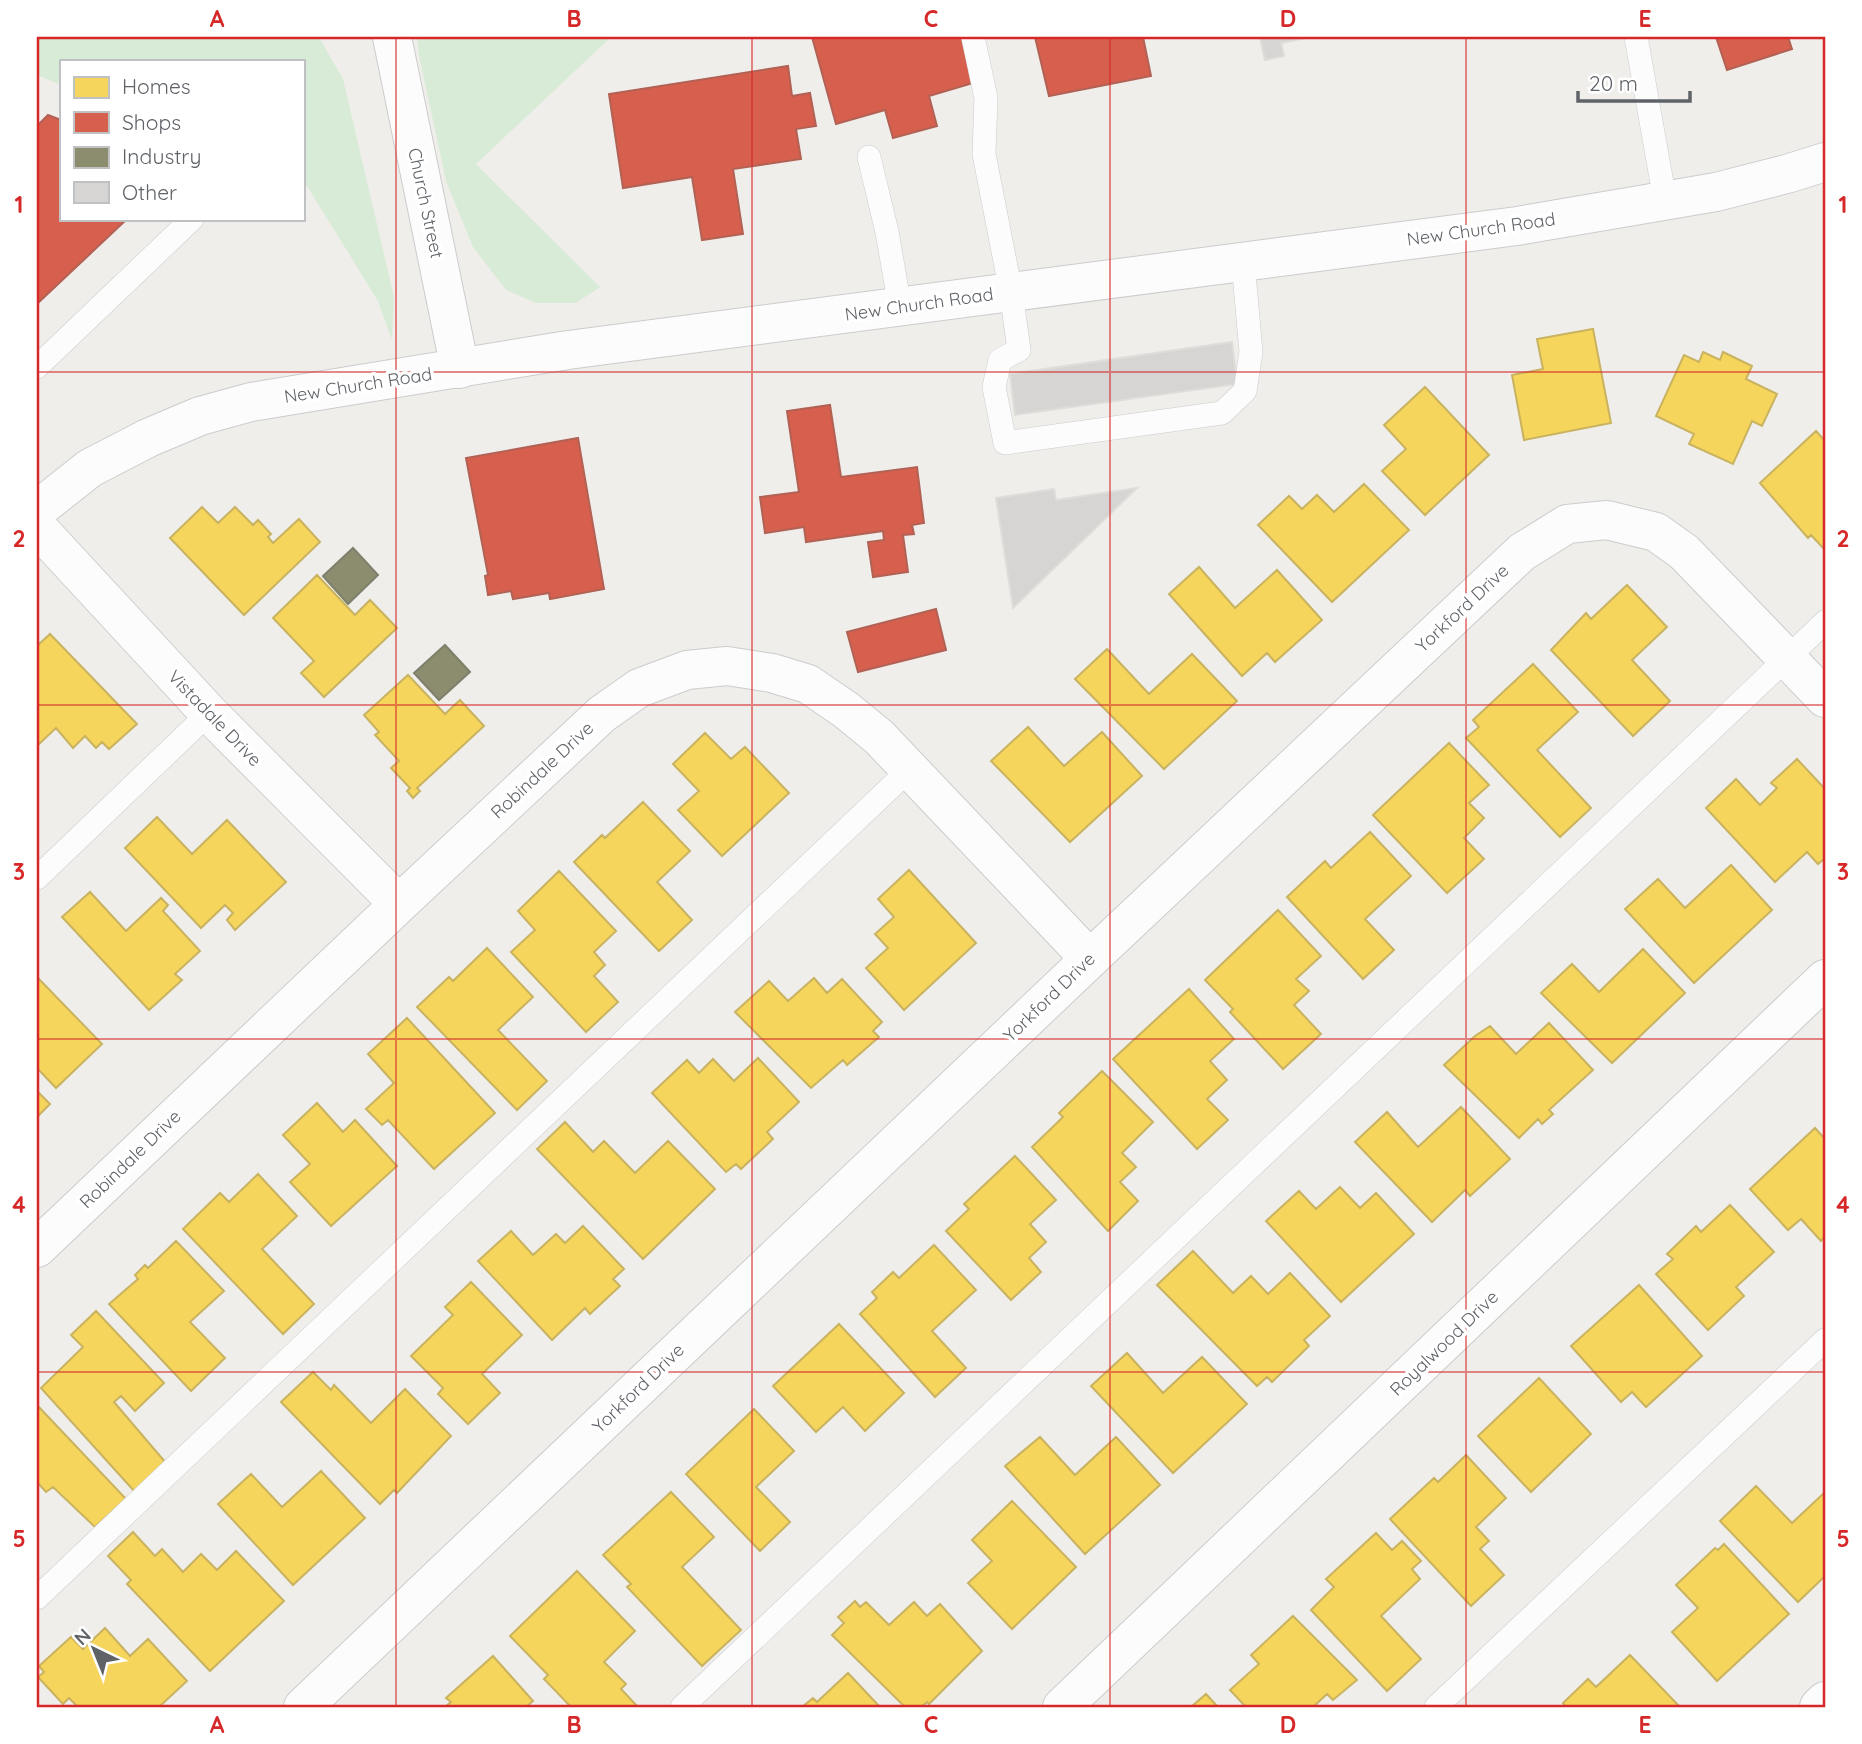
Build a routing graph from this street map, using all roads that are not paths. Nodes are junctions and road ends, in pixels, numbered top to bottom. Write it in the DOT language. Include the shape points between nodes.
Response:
graph roads {
  1 [pos="392,37"];
  2 [pos="973,37"];
  3 [pos="1636,37"];
  4 [pos="869,157"];
  5 [pos="1825,162"];
  6 [pos="1665,201"];
  7 [pos="191,220"];
  8 [pos="1243,262"];
  9 [pos="1011,292"];
  10 [pos="900,307"];
  11 [pos="37,367"];
  12 [pos="460,369"];
  13 [pos="37,510"];
  14 [pos="37,527"];
  15 [pos="1825,622"];
  16 [pos="1786,659"];
  17 [pos="1825,698"];
  18 [pos="209,713"];
  19 [pos="910,769"];
  20 [pos="37,878"];
  21 [pos="399,904"];
  22 [pos="1090,959"];
  23 [pos="1825,979"];
  24 [pos="37,1248"];
  25 [pos="1825,1340"];
  26 [pos="37,1598"];
  27 [pos="1825,1701"];
  28 [pos="303,1707"];
  29 [pos="682,1707"];
  30 [pos="1062,1707"];
  31 [pos="1436,1707"];
  32 [pos="1819,1707"];
  1 -- 12 [label="street, Church Street"];
  2 -- 9 [label="lane" via="986,98 984,154"];
  3 -- 6 [label="lane"];
  4 -- 10 [label="lane"];
  5 -- 6 [label="street, New Church Road"];
  6 -- 8 [label="street, New Church Road" via="1517,226"];
  7 -- 11 [label="lane"];
  8 -- 9 [label="street, New Church Road"];
  8 -- 9 [label="lane" via="1251,352 1245,391 1222,413 1005,443 994,387 1000,360 1018,351"];
  9 -- 10 [label="street, New Church Road"];
  10 -- 12 [label="street, New Church Road"];
  12 -- 13 [label="street, New Church Road" via="251,402 200,416 90,468"];
  14 -- 18 [label="street, Vistadale Drive"];
  15 -- 16 [label="lane"];
  16 -- 17 [label="street, Yorkford Drive"];
  16 -- 22 [label="street, Yorkford Drive" via="1684,552 1656,532 1607,520 1567,524 1522,552"];
  16 -- 29 [label="lane"];
  18 -- 20 [label="lane"];
  18 -- 21 [label="street, Vistadale Drive"];
  19 -- 21 [label="street, Robindale Drive" via="879,737 808,684 727,666 687,670 639,688 602,715"];
  19 -- 22 [label="street, Robindale Drive"];
  19 -- 26 [label="lane"];
  21 -- 24 [label="street, Robindale Drive"];
  22 -- 28 [label="street, Yorkford Drive"];
  23 -- 30 [label="street, Royalwood Drive"];
  25 -- 31 [label="lane"];
  27 -- 32 [label="street"];
}
